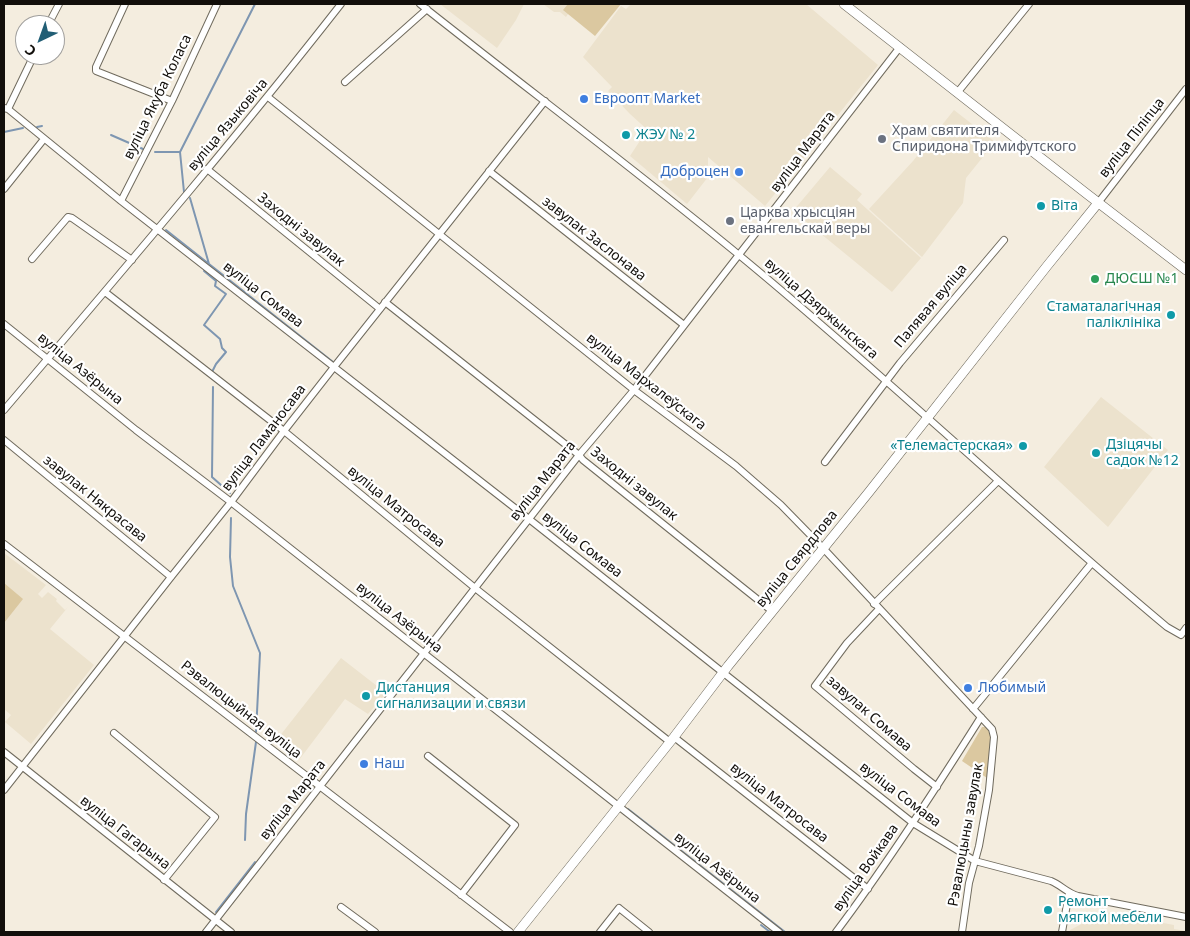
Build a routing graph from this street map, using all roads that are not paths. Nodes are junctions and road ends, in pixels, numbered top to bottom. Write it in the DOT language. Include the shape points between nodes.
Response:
graph roads {
  1 [pos="125,4"];
  2 [pos="217,4"];
  3 [pos="342,4"];
  4 [pos="844,4"];
  5 [pos="1029,4"];
  6 [pos="424,6"];
  7 [pos="900,47"];
  8 [pos="29,65"];
  9 [pos="345,82"];
  10 [pos="1186,89"];
  11 [pos="957,93"];
  12 [pos="268,97"];
  13 [pos="172,101"];
  14 [pos="545,102"];
  15 [pos="6,108"];
  16 [pos="44,139"];
  17 [pos="207,169"];
  18 [pos="489,171"];
  19 [pos="4,190"];
  20 [pos="121,201"];
  21 [pos="1098,203"];
  22 [pos="159,229"];
  23 [pos="439,234"];
  24 [pos="1004,240"];
  25 [pos="739,255"];
  26 [pos="32,258"];
  27 [pos="132,260"];
  28 [pos="1186,270"];
  29 [pos="105,292"];
  30 [pos="385,302"];
  31 [pos="380,310"];
  32 [pos="4,324"];
  33 [pos="684,325"];
  34 [pos="48,358"];
  35 [pos="334,367"];
  36 [pos="886,381"];
  37 [pos="634,390"];
  38 [pos="4,410"];
  39 [pos="928,417"];
  40 [pos="284,431"];
  41 [pos="4,440"];
  42 [pos="579,455"];
  43 [pos="825,462"];
  44 [pos="998,481"];
  45 [pos="231,502"];
  46 [pos="529,519"];
  47 [pos="4,544"];
  48 [pos="823,548"];
  49 [pos="1092,564"];
  50 [pos="171,577"];
  51 [pos="475,588"];
  52 [pos="874,604"];
  53 [pos="879,609"];
  54 [pos="772,611"];
  55 [pos="1186,628"];
  56 [pos="125,636"];
  57 [pos="1183,638"];
  58 [pos="425,654"];
  59 [pos="723,672"];
  60 [pos="973,709"];
  61 [pos="981,717"];
  62 [pos="114,733"];
  63 [pos="672,740"];
  64 [pos="4,752"];
  65 [pos="428,756"];
  66 [pos="21,767"];
  67 [pos="320,786"];
  68 [pos="937,787"];
  69 [pos="4,790"];
  70 [pos="618,806"];
  71 [pos="912,823"];
  72 [pos="976,861"];
  73 [pos="164,880"];
  74 [pos="868,889"];
  75 [pos="1069,893"];
  76 [pos="461,895"];
  77 [pos="340,907"];
  78 [pos="1186,917"];
  79 [pos="216,920"];
  80 [pos="206,932"];
  81 [pos="231,932"];
  82 [pos="375,932"];
  83 [pos="510,932"];
  84 [pos="518,932"];
  85 [pos="600,932"];
  86 [pos="649,932"];
  87 [pos="779,932"];
  88 [pos="836,932"];
  89 [pos="962,932"];
  90 [pos="1062,932"];
  1 -- 13 [label="street" via="96,71"];
  2 -- 13 [label="street, вуліца Якуба Коласа"];
  3 -- 12 [label="street, вуліца Языковіча"];
  4 -- 7 [label="main road"];
  5 -- 11 [label="street"];
  6 -- 9 [label="street, вуліца Дзяржынскага"];
  6 -- 14 [label="street, вуліца Дзяржынскага"];
  7 -- 11 [label="main road"];
  7 -- 25 [label="street, вуліца Марата"];
  8 -- 15 [label="street"];
  10 -- 21 [label="street, вуліца Піліпца"];
  11 -- 21 [label="main road"];
  12 -- 17 [label="street, вуліца Языковіча"];
  12 -- 23 [label="street, вуліца Мархалеўскага"];
  13 -- 20 [label="street, вуліца Якуба Коласа"];
  14 -- 18 [label="street, вуліца Ламаносава"];
  14 -- 25 [label="street, вуліца Дзяржынскага"];
  15 -- 16 [label="street, вуліца Сомава"];
  16 -- 19 [label="street"];
  16 -- 20 [label="street, вуліца Сомава"];
  17 -- 22 [label="street, вуліца Языковіча"];
  17 -- 31 [label="street, Заходні завулак"];
  18 -- 23 [label="street, вуліца Ламаносава"];
  18 -- 33 [label="street, завулак Заслонава"];
  20 -- 22 [label="street, вуліца Сомава"];
  21 -- 28 [label="main road"];
  21 -- 39 [label="main road, вуліца Свярдлова"];
  22 -- 27 [label="street, вуліца Языковіча"];
  22 -- 35 [label="street, вуліца Сомава"];
  23 -- 30 [label="street, вуліца Ламаносава"];
  23 -- 37 [label="street, вуліца Мархалеўскага"];
  24 -- 36 [label="street, Палявая вуліца"];
  25 -- 33 [label="street, вуліца Марата"];
  25 -- 36 [label="street, вуліца Дзяржынскага"];
  26 -- 27 [label="street" via="68,217"];
  27 -- 29 [label="street, вуліца Языковіча"];
  29 -- 34 [label="street, вуліца Языковіча"];
  29 -- 40 [label="street, вуліца Матросава"];
  30 -- 31 [label="street, вуліца Ламаносава"];
  30 -- 42 [label="street, Заходні завулак"];
  31 -- 35 [label="street, вуліца Ламаносава"];
  32 -- 34 [label="street, вуліца Азёрына"];
  33 -- 37 [label="street, вуліца Марата"];
  34 -- 38 [label="street, вуліца Языковіча"];
  34 -- 45 [label="street, вуліца Азёрына"];
  35 -- 40 [label="street, вуліца Ламаносава"];
  35 -- 46 [label="street, вуліца Сомава"];
  36 -- 39 [label="street, вуліца Дзяржынскага"];
  36 -- 43 [label="street, Палявая вуліца"];
  37 -- 42 [label="street, вуліца Марата"];
  37 -- 48 [label="street, вуліца Мархалеўскага" via="736,466"];
  39 -- 44 [label="street, вуліца Дзяржынскага"];
  39 -- 48 [label="main road, вуліца Свярдлова"];
  40 -- 45 [label="street, вуліца Ламаносава"];
  40 -- 51 [label="street, вуліца Матросава"];
  41 -- 50 [label="street, завулак Някрасава"];
  42 -- 46 [label="street, вуліца Марата"];
  42 -- 54 [label="street, Заходні завулак"];
  44 -- 49 [label="street, вуліца Дзяржынскага"];
  44 -- 52 [label="street"];
  45 -- 50 [label="street, вуліца Ламаносава"];
  45 -- 58 [label="street, вуліца Азёрына"];
  46 -- 51 [label="street, вуліца Марата"];
  46 -- 59 [label="street, вуліца Сомава"];
  47 -- 56 [label="street, Рэвалюцыйная вуліца"];
  48 -- 52 [label="street, вуліца Мархалеўскага"];
  48 -- 54 [label="main road, вуліца Свярдлова"];
  49 -- 57 [label="street, вуліца Дзяржынскага"];
  49 -- 60 [label="street"];
  50 -- 56 [label="street, вуліца Ламаносава"];
  51 -- 58 [label="street, вуліца Марата"];
  51 -- 63 [label="street, вуліца Матросава"];
  52 -- 53 [label="street, вуліца Мархалеўскага"];
  53 -- 60 [label="street, вуліца Мархалеўскага"];
  53 -- 68 [label="street, завулак Сомава" via="847,643 815,686"];
  54 -- 59 [label="main road, вуліца Свярдлова"];
  55 -- 57 [label="street, вуліца Дзяржынскага"];
  56 -- 66 [label="street, вуліца Ламаносава"];
  56 -- 67 [label="street, Рэвалюцыйная вуліца"];
  58 -- 67 [label="street, вуліца Марата"];
  58 -- 70 [label="street, вуліца Азёрына"];
  59 -- 63 [label="main road, вуліца Свярдлова"];
  59 -- 71 [label="street, вуліца Сомава"];
  60 -- 61 [label="street, вуліца Мархалеўскага"];
  61 -- 68 [label="street, вуліца Войкава"];
  61 -- 72 [label="street, Рэвалюцыны завулак" via="994,736 989,790"];
  62 -- 73 [label="street" via="215,817"];
  63 -- 70 [label="main road, вуліца Свярдлова"];
  63 -- 74 [label="street, вуліца Матросава"];
  64 -- 66 [label="street, вуліца Гагарына"];
  65 -- 76 [label="street" via="515,825"];
  66 -- 69 [label="street, вуліца Ламаносава"];
  66 -- 73 [label="street, вуліца Гагарына"];
  67 -- 76 [label="street, Рэвалюцыйная вуліца"];
  67 -- 79 [label="street, вуліца Марата"];
  68 -- 71 [label="street, вуліца Войкава"];
  70 -- 84 [label="main road, вуліца Свярдлова"];
  70 -- 87 [label="street, вуліца Азёрына"];
  71 -- 72 [label="street, вуліца Сомава"];
  71 -- 74 [label="street, вуліца Войкава"];
  72 -- 75 [label="street, вуліца Сомава" via="1051,881"];
  72 -- 89 [label="street, Рэвалюцыны завулак" via="969,883"];
  73 -- 79 [label="street, вуліца Гагарына"];
  74 -- 88 [label="street, вуліца Войкава"];
  75 -- 78 [label="street, вуліца Сомава"];
  75 -- 90 [label="street"];
  76 -- 83 [label="street, Рэвалюцыйная вуліца"];
  77 -- 82 [label="street"];
  79 -- 80 [label="street, вуліца Марата"];
  79 -- 81 [label="street, вуліца Гагарына"];
  85 -- 86 [label="street" via="619,908"];
}
